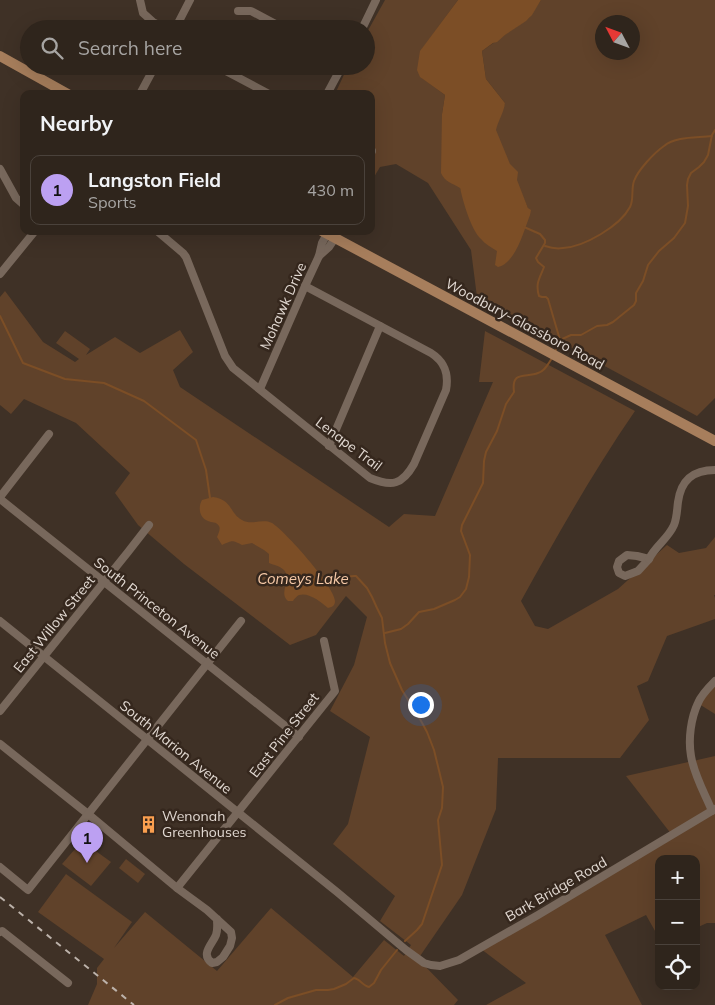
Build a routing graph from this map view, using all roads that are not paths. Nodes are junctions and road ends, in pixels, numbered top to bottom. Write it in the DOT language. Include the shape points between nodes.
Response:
graph roads {
  1 [pos="140,0"];
  2 [pos="190,0"];
  3 [pos="374,1"];
  4 [pos="238,11"];
  5 [pos="151,20"];
  6 [pos="180,20"];
  7 [pos="268,20"];
  8 [pos="366,20"];
  9 [pos="0,56"];
  10 [pos="20,67"];
  11 [pos="34,75"];
  12 [pos="150,75"];
  13 [pos="233,75"];
  14 [pos="337,75"];
  15 [pos="61,90"];
  16 [pos="142,90"];
  17 [pos="261,90"];
  18 [pos="329,90"];
  19 [pos="0,169"];
  20 [pos="20,202"];
  21 [pos="32,235"];
  22 [pos="162,235"];
  23 [pos="327,235"];
  24 [pos="330,235"];
  25 [pos="0,274"];
  26 [pos="305,286"];
  27 [pos="380,326"];
  28 [pos="260,389"];
  29 [pos="49,434"];
  30 [pos="715,440"];
  31 [pos="329,446"];
  32 [pos="715,470"];
  33 [pos="0,498"];
  34 [pos="149,525"];
  35 [pos="649,559"];
  36 [pos="104,582"];
  37 [pos="0,621"];
  38 [pos="241,622"];
  39 [pos="324,640"];
  40 [pos="44,657"];
  41 [pos="207,664"];
  42 [pos="715,681"];
  43 [pos="0,711"];
  44 [pos="298,737"];
  45 [pos="147,740"];
  46 [pos="0,744"];
  47 [pos="714,810"];
  48 [pos="238,812"];
  49 [pos="88,814"];
  50 [pos="0,867"];
  51 [pos="177,888"];
  52 [pos="217,919"];
  53 [pos="0,932"];
  54 [pos="406,950"];
  55 [pos="68,983"];
  1 -- 5 [label="street" via="143,13"];
  2 -- 6 [label="street"];
  3 -- 8 [label="street"];
  4 -- 7 [label="street" via="251,11"];
  9 -- 10 [label="main road"];
  11 -- 15 [label="main road"];
  12 -- 16 [label="street"];
  13 -- 17 [label="street"];
  14 -- 18 [label="street"];
  19 -- 20 [label="street"];
  21 -- 25 [label="street"];
  22 -- 28 [label="street, Lenape Trail" via="186,257 229,363"];
  23 -- 26 [label="street, Mohawk Drive"];
  24 -- 30 [label="main road, Woodbury-Glassboro Road"];
  26 -- 27 [label="street, Lenape Trail"];
  26 -- 28 [label="street, Mohawk Drive"];
  27 -- 31 [label="street"];
  27 -- 31 [label="street, Lenape Trail" via="431,353 441,362 446,372 446,390 414,464 402,480 382,483 370,478"];
  28 -- 31 [label="street, Lenape Trail"];
  29 -- 33 [label="street"];
  32 -- 35 [label="street" via="702,471 686,480 681,489 675,523"];
  33 -- 36 [label="street, South Princeton Avenue"];
  34 -- 36 [label="street, East Willow Street"];
  36 -- 40 [label="street, East Willow Street"];
  36 -- 41 [label="street, South Princeton Avenue"];
  37 -- 40 [label="street, South Marion Avenue"];
  38 -- 41 [label="street"];
  39 -- 44 [label="street, East Pine Street" via="335,691"];
  40 -- 43 [label="street, East Willow Street"];
  40 -- 45 [label="street, South Marion Avenue"];
  41 -- 44 [label="street, South Princeton Avenue"];
  41 -- 45 [label="street"];
  42 -- 47 [label="street" via="698,701 690,738 695,771"];
  44 -- 48 [label="street, East Pine Street"];
  45 -- 48 [label="street, South Marion Avenue"];
  45 -- 49 [label="street"];
  46 -- 49 [label="street"];
  47 -- 54 [label="street, Bark Bridge Road" via="459,960 431,966"];
  48 -- 51 [label="street, East Pine Street"];
  48 -- 54 [label="street, South Marion Avenue"];
  49 -- 50 [label="street" via="28,890"];
  49 -- 51 [label="street"];
  51 -- 52 [label="street"];
  52 -- 52 [label="street" via="231,932 232,938 223,957 212,963 206,955 215,938"];
  53 -- 55 [label="street"];
}
